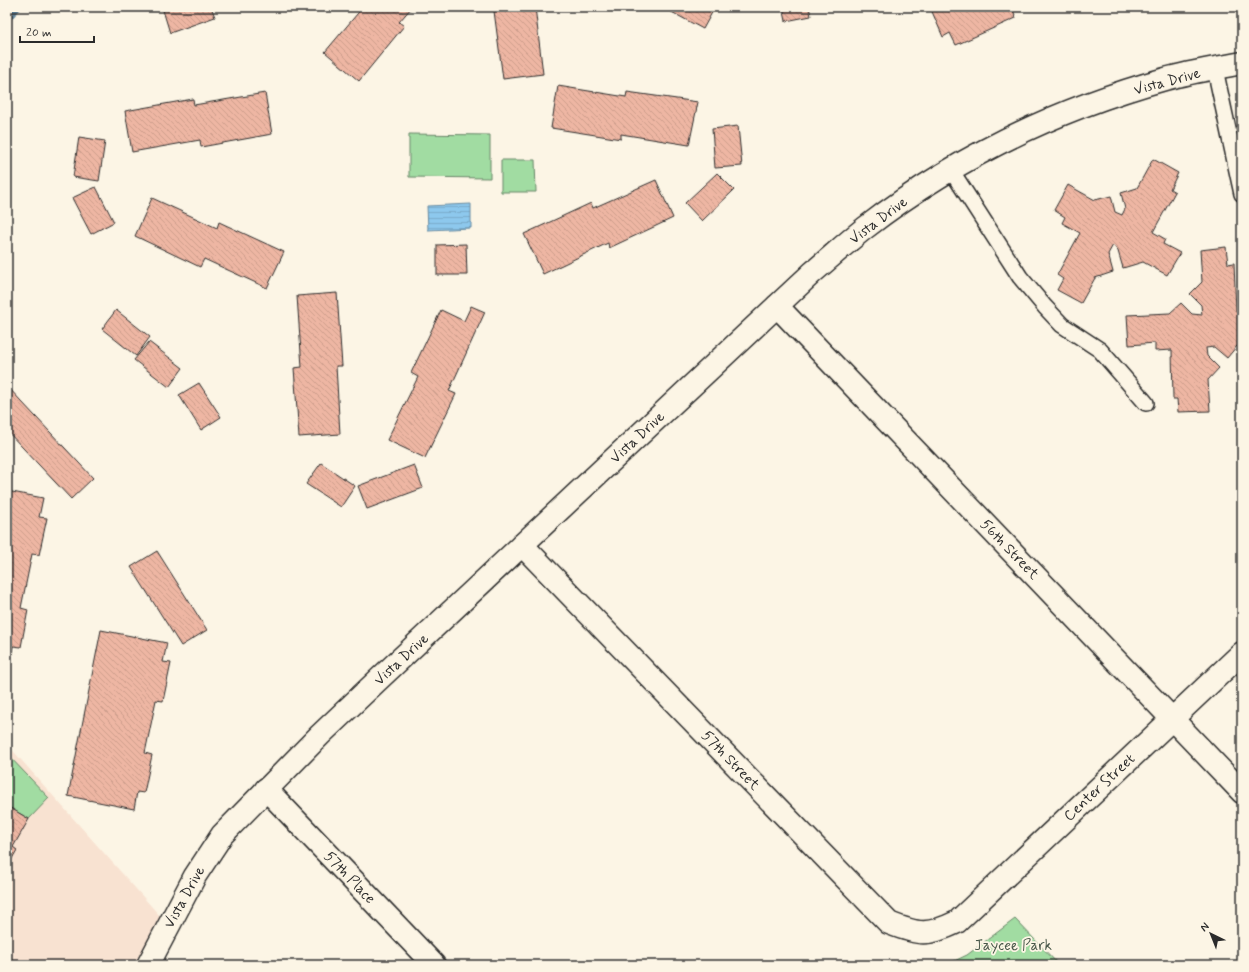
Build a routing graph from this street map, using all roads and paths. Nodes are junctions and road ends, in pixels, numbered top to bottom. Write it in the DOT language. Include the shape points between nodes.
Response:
graph roads {
  1 [pos="1242,63"];
  2 [pos="1215,69"];
  3 [pos="951,170"];
  4 [pos="1242,194"];
  5 [pos="777,306"];
  6 [pos="1146,403"];
  7 [pos="522,545"];
  8 [pos="1242,653"];
  9 [pos="1172,719"];
  10 [pos="266,789"];
  11 [pos="1242,792"];
  12 [pos="957,922"];
  13 [pos="148,965"];
  14 [pos="434,965"];
  1 -- 2 [label="street, Vista Drive"];
  2 -- 3 [label="street, Vista Drive" via="1166,79 1083,105 1004,140"];
  2 -- 4 [label="lane"];
  3 -- 5 [label="street, Vista Drive" via="864,229"];
  3 -- 6 [label="lane" via="1012,266 1044,307 1062,325 1100,350"];
  5 -- 7 [label="street, Vista Drive"];
  5 -- 9 [label="street, 56th Street"];
  7 -- 10 [label="street, Vista Drive"];
  7 -- 12 [label="street, 57th Street" via="889,923 912,933 937,932"];
  8 -- 9 [label="street, Center Street"];
  9 -- 11 [label="street, 56th Street"];
  9 -- 12 [label="street, Center Street"];
  10 -- 13 [label="street, Vista Drive" via="222,835 195,876"];
  10 -- 14 [label="street, 57th Place"];
}
